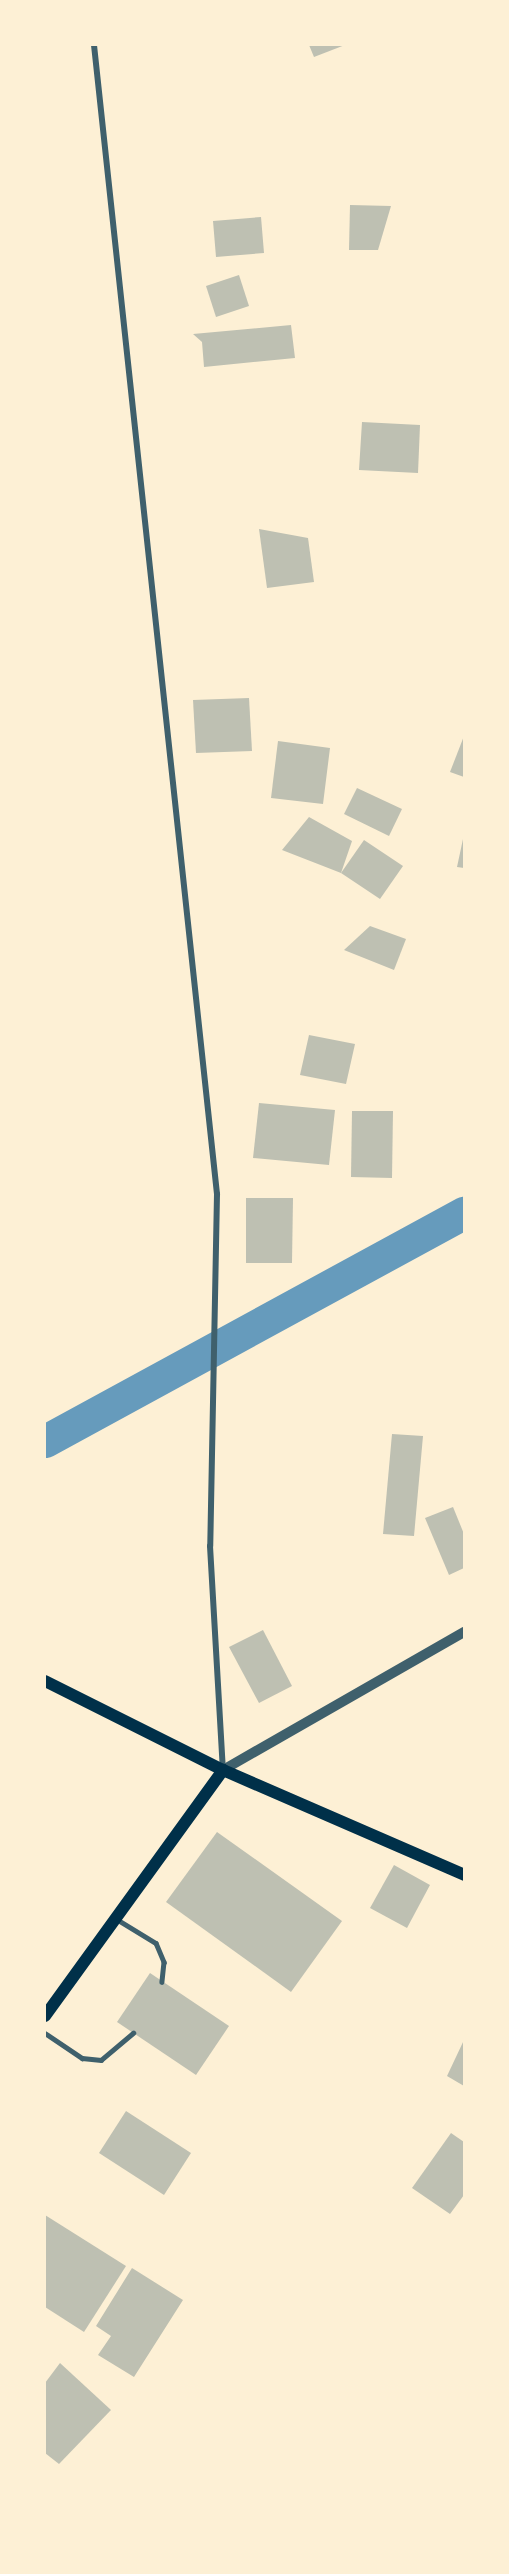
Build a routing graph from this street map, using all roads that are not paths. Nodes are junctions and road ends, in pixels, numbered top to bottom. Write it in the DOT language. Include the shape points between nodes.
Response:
graph roads {
  1 [pos="94,45"];
  2 [pos="464,1632"];
  3 [pos="45,1682"];
  4 [pos="223,1770"];
  5 [pos="464,1875"];
  6 [pos="118,1920"];
  7 [pos="162,1982"];
  8 [pos="45,2016"];
  9 [pos="45,2032"];
  10 [pos="133,2033"];
  1 -- 4 [label="street" via="217,1194 210,1546"];
  2 -- 4 [label="street"];
  3 -- 4 [label="main road"];
  4 -- 5 [label="main road"];
  4 -- 6 [label="main road"];
  6 -- 7 [label="lane" via="156,1943 164,1962"];
  6 -- 8 [label="main road"];
  9 -- 10 [label="lane" via="82,2058 101,2060"];
}
